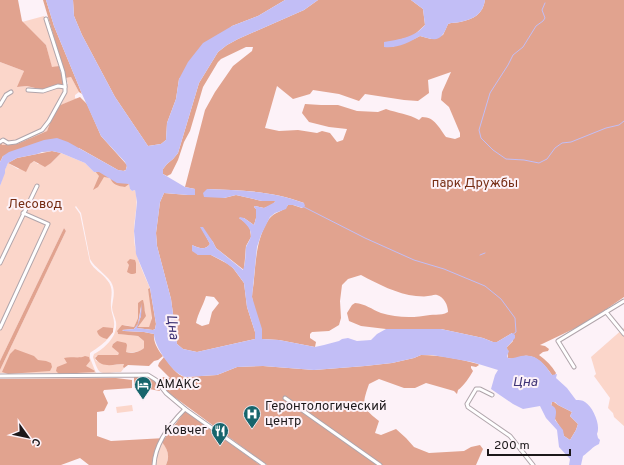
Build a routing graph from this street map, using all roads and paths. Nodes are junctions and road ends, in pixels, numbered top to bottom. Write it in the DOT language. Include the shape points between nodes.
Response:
graph roads {
  1 [pos="46,19"];
  2 [pos="65,87"];
  3 [pos="28,90"];
  4 [pos="11,92"];
  5 [pos="0,105"];
  6 [pos="0,136"];
  7 [pos="1,141"];
  8 [pos="37,186"];
  9 [pos="24,213"];
  10 [pos="0,263"];
  11 [pos="624,301"];
  12 [pos="606,312"];
  13 [pos="0,328"];
  14 [pos="624,334"];
  15 [pos="574,367"];
  16 [pos="0,376"];
  17 [pos="492,395"];
  18 [pos="285,398"];
  19 [pos="185,409"];
  20 [pos="154,465"];
  21 [pos="264,465"];
  22 [pos="380,465"];
  23 [pos="533,465"];
  1 -- 2 [label="street" via="63,72"];
  2 -- 3 [label="street" via="58,86 43,91"];
  2 -- 7 [label="street" via="65,92 49,122 42,130 16,142"];
  4 -- 5 [label="street"];
  6 -- 7 [label="street"];
  8 -- 9 [label="street"];
  9 -- 10 [label="street"];
  9 -- 13 [label="street" via="48,224"];
  11 -- 12 [label="street"];
  12 -- 14 [label="street"];
  12 -- 15 [label="street" via="558,341"];
  16 -- 19 [label="street" via="148,375"];
  17 -- 23 [label="street" via="476,389 467,404 468,407 510,436"];
  18 -- 22 [label="street"];
  19 -- 20 [label="street" via="177,417 158,448"];
  19 -- 21 [label="street"];
}
